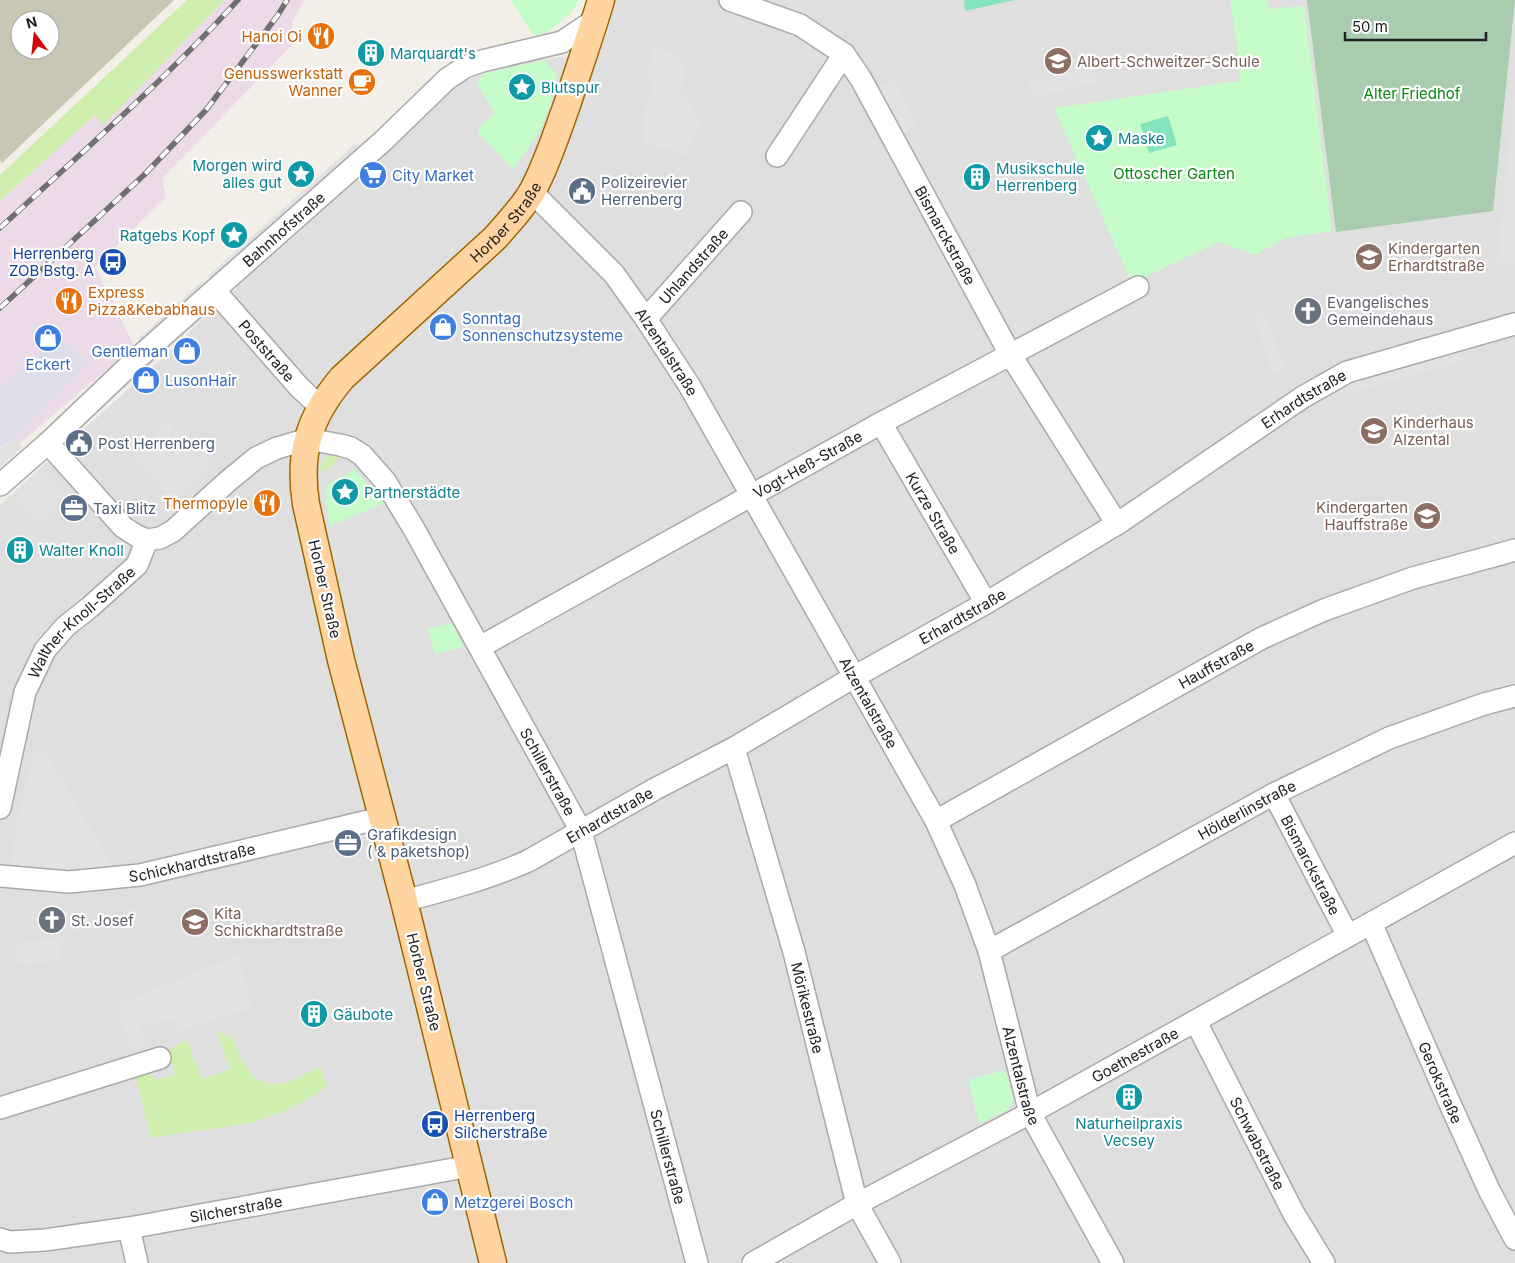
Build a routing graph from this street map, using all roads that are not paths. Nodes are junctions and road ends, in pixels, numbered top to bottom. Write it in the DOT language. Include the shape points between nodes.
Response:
graph roads {
  1 [pos="730,0"];
  2 [pos="598,10"];
  3 [pos="844,54"];
  4 [pos="777,156"];
  5 [pos="532,192"];
  6 [pos="741,212"];
  7 [pos="1138,286"];
  8 [pos="215,291"];
  9 [pos="646,319"];
  10 [pos="1515,324"];
  11 [pos="1010,354"];
  12 [pos="324,404"];
  13 [pos="881,423"];
  14 [pos="308,439"];
  15 [pos="48,442"];
  16 [pos="0,485"];
  17 [pos="751,494"];
  18 [pos="1117,524"];
  19 [pos="147,540"];
  20 [pos="1515,550"];
  21 [pos="986,603"];
  22 [pos="480,647"];
  23 [pos="854,677"];
  24 [pos="1515,696"];
  25 [pos="734,748"];
  26 [pos="1274,794"];
  27 [pos="0,808"];
  28 [pos="381,818"];
  29 [pos="936,821"];
  30 [pos="581,831"];
  31 [pos="1515,843"];
  32 [pos="0,876"];
  33 [pos="404,901"];
  34 [pos="1371,923"];
  35 [pos="1348,936"];
  36 [pos="989,951"];
  37 [pos="1196,1022"];
  38 [pos="160,1058"];
  39 [pos="0,1108"];
  40 [pos="1030,1114"];
  41 [pos="470,1166"];
  42 [pos="858,1204"];
  43 [pos="129,1228"];
  44 [pos="0,1239"];
  45 [pos="1515,1240"];
  46 [pos="137,1263"];
  47 [pos="493,1263"];
  48 [pos="697,1263"];
  49 [pos="753,1263"];
  50 [pos="890,1263"];
  51 [pos="1113,1263"];
  52 [pos="1324,1263"];
  1 -- 3 [label="street, Bismarckstraße" via="800,25"];
  2 -- 5 [label="main road, Horber Straße" via="556,138"];
  2 -- 8 [label="street, Bahnhofstraße" via="562,42 482,61 447,79 383,141"];
  3 -- 4 [label="street"];
  3 -- 11 [label="street, Bismarckstraße"];
  5 -- 9 [label="street, Alzentalstraße" via="614,274"];
  5 -- 12 [label="main road, Horber Straße" via="495,238 342,378"];
  6 -- 9 [label="street, Uhlandstraße"];
  7 -- 11 [label="street, Vogt-Heß-Straße"];
  8 -- 12 [label="street, Poststraße" via="299,387 313,400"];
  8 -- 15 [label="street, Bahnhofstraße"];
  9 -- 17 [label="street, Alzentalstraße" via="689,384"];
  10 -- 18 [label="street, Erhardtstraße" via="1348,372 1303,397"];
  11 -- 13 [label="street, Vogt-Heß-Straße"];
  11 -- 18 [label="street, Bismarckstraße"];
  12 -- 14 [label="main road, Horber Straße"];
  13 -- 17 [label="street, Vogt-Heß-Straße"];
  13 -- 21 [label="street, Kurze Straße"];
  14 -- 19 [label="street" via="277,448 247,464 173,531"];
  14 -- 22 [label="street, Schillerstraße" via="351,448 385,480"];
  14 -- 28 [label="main road, Horber Straße" via="303,460 306,504"];
  15 -- 16 [label="street, Bahnhofstraße"];
  15 -- 19 [label="street" via="123,527"];
  17 -- 22 [label="street, Vogt-Heß-Straße"];
  17 -- 23 [label="street, Alzentalstraße"];
  18 -- 21 [label="street, Erhardtstraße"];
  19 -- 27 [label="street, Walther-Knoll-Straße" via="137,565 65,627 44,650 25,692"];
  20 -- 29 [label="street, Hauffstraße" via="1413,578 1324,610 1262,638"];
  21 -- 23 [label="street, Erhardtstraße"];
  22 -- 30 [label="street, Schillerstraße"];
  23 -- 25 [label="street, Erhardtstraße"];
  23 -- 29 [label="street, Alzentalstraße"];
  24 -- 26 [label="street, Hölderlinstraße" via="1389,738"];
  25 -- 30 [label="street, Erhardtstraße"];
  25 -- 42 [label="street, Mörikestraße" via="794,952"];
  26 -- 35 [label="street, Bismarckstraße"];
  26 -- 36 [label="street, Hölderlinstraße"];
  28 -- 32 [label="street, Schickhardtstraße" via="140,875 69,882"];
  28 -- 33 [label="main road, Horber Straße"];
  29 -- 36 [label="street, Alzentalstraße"];
  30 -- 33 [label="street, Erhardtstraße" via="512,868"];
  30 -- 48 [label="street, Schillerstraße"];
  31 -- 34 [label="street, Goethestraße"];
  33 -- 41 [label="main road, Horber Straße"];
  34 -- 35 [label="street, Goethestraße"];
  34 -- 45 [label="street, Gerokstraße" via="1489,1190"];
  35 -- 37 [label="street, Goethestraße"];
  36 -- 40 [label="street, Alzentalstraße"];
  37 -- 40 [label="street, Goethestraße"];
  37 -- 52 [label="street, Schwabstraße" via="1294,1214"];
  38 -- 39 [label="street"];
  40 -- 42 [label="street, Goethestraße"];
  40 -- 51 [label="street, Alzentalstraße"];
  41 -- 43 [label="street, Silcherstraße"];
  41 -- 47 [label="main road, Horber Straße"];
  42 -- 49 [label="street, Goethestraße"];
  42 -- 50 [label="street, Mörikestraße"];
  43 -- 44 [label="street, Silcherstraße" via="44,1240 10,1242"];
  43 -- 46 [label="street"];
}
